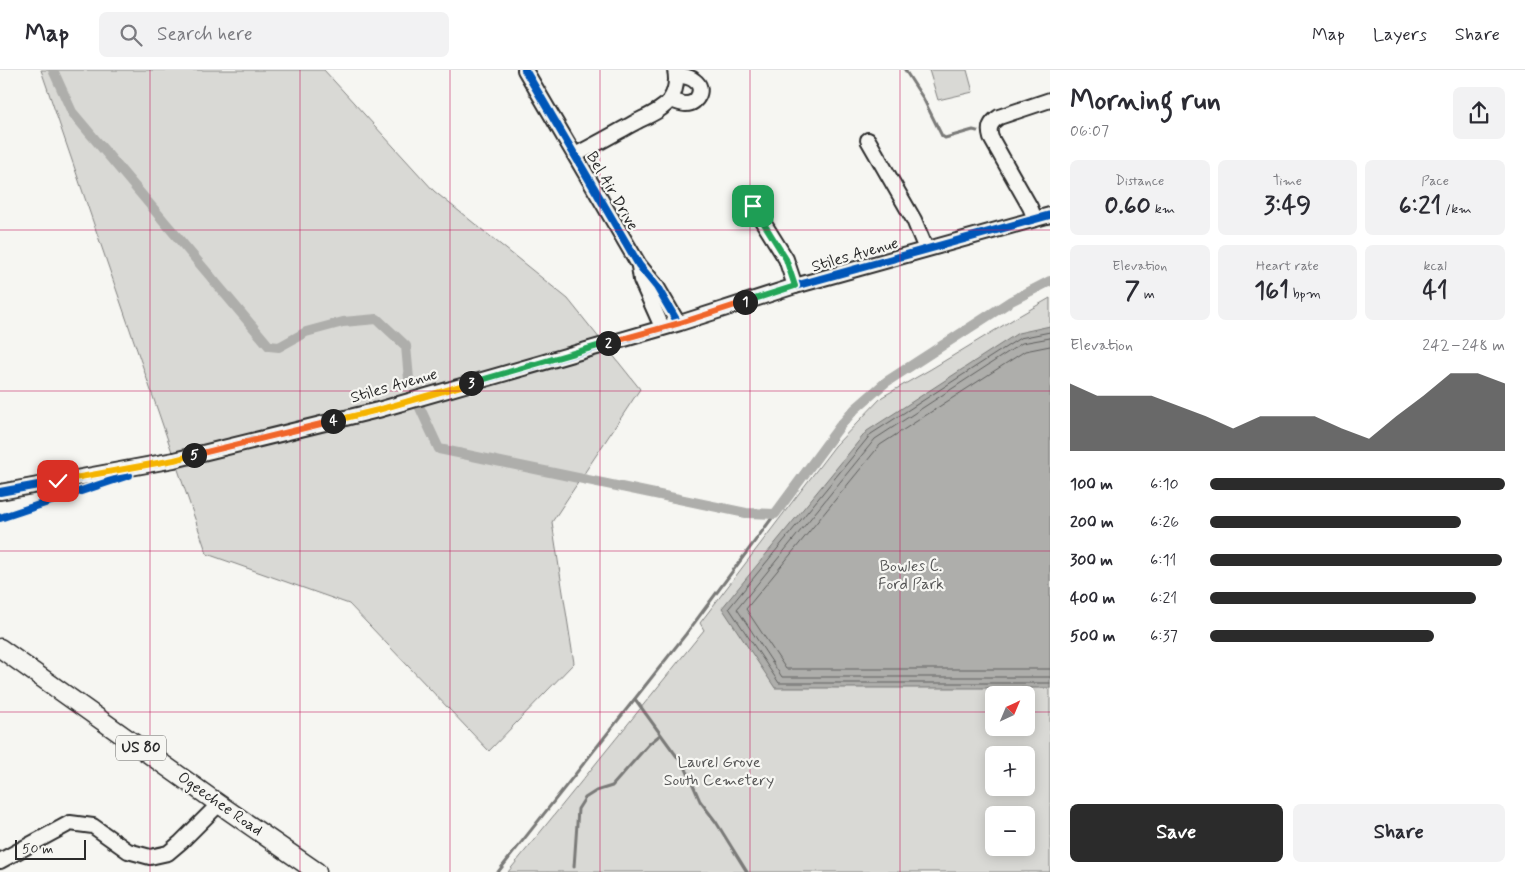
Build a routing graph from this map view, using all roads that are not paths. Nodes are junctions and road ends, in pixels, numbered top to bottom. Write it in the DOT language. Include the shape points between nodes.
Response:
graph roads {
  1 [pos="525,70"];
  2 [pos="675,72"];
  3 [pos="670,100"];
  4 [pos="1050,100"];
  5 [pos="868,140"];
  6 [pos="575,155"];
  7 [pos="753,206"];
  8 [pos="1050,215"];
  9 [pos="1035,219"];
  10 [pos="926,249"];
  11 [pos="638,265"];
  12 [pos="795,286"];
  13 [pos="678,323"];
  14 [pos="662,328"];
  15 [pos="0,492"];
  16 [pos="0,648"];
  17 [pos="219,804"];
  18 [pos="282,847"];
  19 [pos="0,861"];
  20 [pos="294,872"];
  21 [pos="317,872"];
  1 -- 6 [label="street, Bel Air Drive"];
  2 -- 3 [label="street" via="674,92"];
  2 -- 3 [label="street" via="695,81 700,94 689,104"];
  3 -- 6 [label="street"];
  4 -- 9 [label="street" via="999,117 991,124 991,138"];
  5 -- 10 [label="street" via="914,220"];
  6 -- 11 [label="street, Bel Air Drive"];
  7 -- 12 [label="street" via="786,259"];
  8 -- 9 [label="street, Stiles Avenue"];
  9 -- 10 [label="street, Stiles Avenue"];
  10 -- 12 [label="street, Stiles Avenue"];
  11 -- 13 [label="street, Bel Air Drive" via="658,287"];
  11 -- 14 [label="street, Bel Air Drive" via="641,280"];
  12 -- 13 [label="street, Stiles Avenue"];
  13 -- 14 [label="street, Stiles Avenue"];
  14 -- 15 [label="street, Stiles Avenue" via="350,416 174,460"];
  16 -- 17 [label="main road, Ogeechee Road / US 80"];
  17 -- 18 [label="main road, Ogeechee Road / US 80"];
  17 -- 19 [label="street" via="168,852 150,857 128,851 93,826 70,823"];
  18 -- 20 [label="main road"];
  18 -- 21 [label="main road, Ogeechee Road / US 80"];
}
